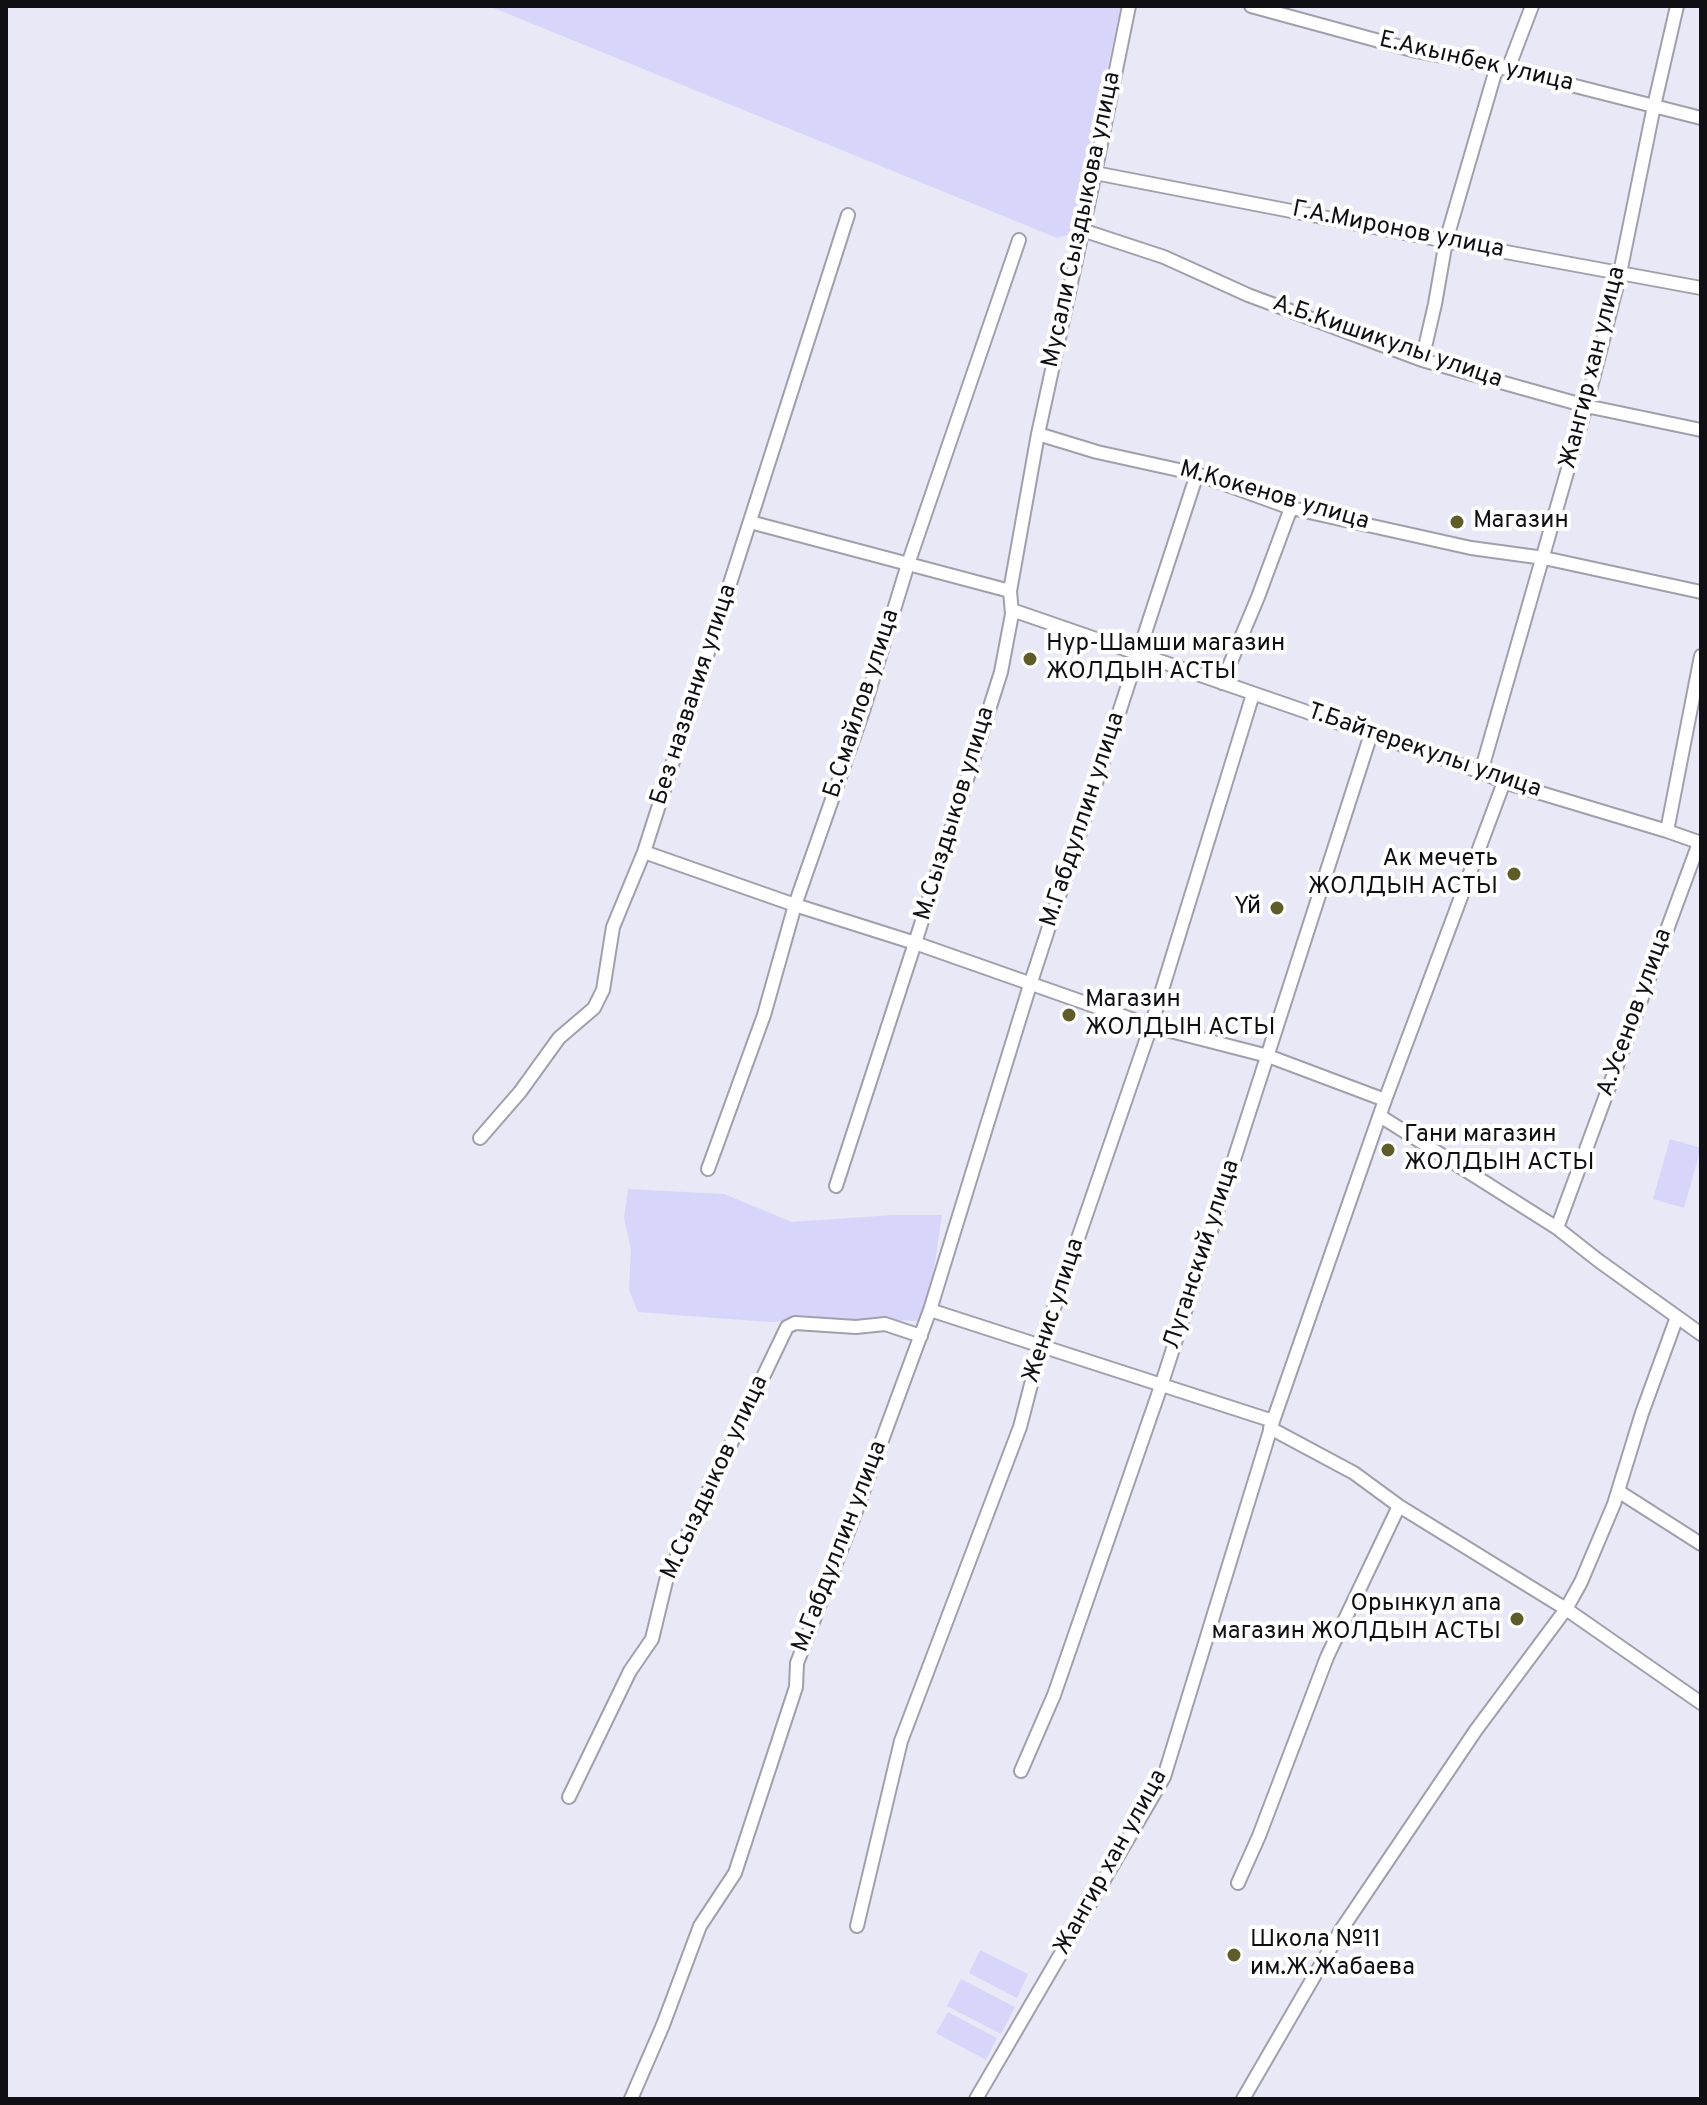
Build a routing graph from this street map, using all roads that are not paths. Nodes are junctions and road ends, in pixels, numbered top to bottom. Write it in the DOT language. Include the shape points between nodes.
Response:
graph roads {
  1 [pos="1129,6"];
  2 [pos="1251,6"];
  3 [pos="1532,6"];
  4 [pos="1677,6"];
  5 [pos="1502,67"];
  6 [pos="1654,106"];
  7 [pos="1701,118"];
  8 [pos="1095,173"];
  9 [pos="848,215"];
  10 [pos="1082,230"];
  11 [pos="1019,240"];
  12 [pos="1446,241"];
  13 [pos="1620,273"];
  14 [pos="1701,288"];
  15 [pos="1422,360"];
  16 [pos="1586,406"];
  17 [pos="1701,430"];
  18 [pos="1038,434"];
  19 [pos="1197,474"];
  20 [pos="1291,508"];
  21 [pos="750,522"];
  22 [pos="1544,558"];
  23 [pos="908,564"];
  24 [pos="1010,591"];
  25 [pos="1701,592"];
  26 [pos="1012,610"];
  27 [pos="1138,655"];
  28 [pos="1701,656"];
  29 [pos="1222,683"];
  30 [pos="1253,694"];
  31 [pos="1695,715"];
  32 [pos="1371,734"];
  33 [pos="1481,772"];
  34 [pos="1504,782"];
  35 [pos="1667,831"];
  36 [pos="1700,843"];
  37 [pos="644,852"];
  38 [pos="795,905"];
  39 [pos="915,943"];
  40 [pos="1030,985"];
  41 [pos="1151,1026"];
  42 [pos="1268,1056"];
  43 [pos="1385,1100"];
  44 [pos="1380,1116"];
  45 [pos="480,1138"];
  46 [pos="708,1169"];
  47 [pos="836,1186"];
  48 [pos="1557,1228"];
  49 [pos="930,1310"];
  50 [pos="1677,1317"];
  51 [pos="1701,1334"];
  52 [pos="921,1336"];
  53 [pos="1041,1346"];
  54 [pos="1161,1386"];
  55 [pos="1272,1424"];
  56 [pos="1618,1491"];
  57 [pos="1399,1506"];
  58 [pos="1701,1544"];
  59 [pos="1566,1609"];
  60 [pos="1701,1703"];
  61 [pos="1021,1771"];
  62 [pos="569,1797"];
  63 [pos="1238,1883"];
  64 [pos="857,1926"];
  65 [pos="631,2099"];
  66 [pos="976,2099"];
  67 [pos="1243,2099"];
  1 -- 8 [label="street, Мусали Сыздыкова улица"];
  2 -- 5 [label="street, Е.Акынбек улица" via="1416,51"];
  3 -- 5 [label="street"];
  4 -- 6 [label="street, Жангир хан улица"];
  5 -- 6 [label="street, Е.Акынбек улица"];
  5 -- 12 [label="street"];
  6 -- 7 [label="street, Е.Акынбек улица"];
  6 -- 13 [label="street, Жангир хан улица"];
  8 -- 10 [label="street, Мусали Сыздыкова улица"];
  8 -- 12 [label="street, Г.А.Миронов улица"];
  9 -- 21 [label="street, Без названия улица"];
  10 -- 15 [label="street, А.Б.Кишикулы улица" via="1164,257 1248,295"];
  10 -- 18 [label="street, Мусали Сыздыкова улица"];
  11 -- 23 [label="street, Б.Смайлов улица"];
  12 -- 13 [label="street, Г.А.Миронов улица"];
  12 -- 15 [label="street"];
  13 -- 14 [label="street, Г.А.Миронов улица"];
  13 -- 16 [label="street, Жангир хан улица"];
  15 -- 16 [label="street, А.Б.Кишикулы улица"];
  16 -- 17 [label="street, А.Б.Кишикулы улица"];
  16 -- 22 [label="street, Жангир хан улица"];
  18 -- 19 [label="street, М.Кокенов улица"];
  18 -- 24 [label="street, М.Сыздыков улица"];
  19 -- 20 [label="street, М.Кокенов улица"];
  19 -- 27 [label="street, М.Габдуллин улица"];
  20 -- 22 [label="street, М.Кокенов улица" via="1471,548"];
  20 -- 29 [label="street"];
  21 -- 23 [label="street"];
  21 -- 37 [label="street, Без названия улица"];
  22 -- 25 [label="street, М.Кокенов улица"];
  22 -- 33 [label="street, Жангир хан улица"];
  23 -- 24 [label="street"];
  23 -- 38 [label="street, Б.Смайлов улица"];
  24 -- 26 [label="street, М.Сыздыков улица"];
  26 -- 27 [label="street, Т.Байтерекулы улица"];
  26 -- 39 [label="street, М.Сыздыков улица" via="1001,672"];
  27 -- 29 [label="street, Т.Байтерекулы улица"];
  27 -- 40 [label="street, М.Габдуллин улица"];
  28 -- 31 [label="street"];
  29 -- 30 [label="street, Т.Байтерекулы улица"];
  30 -- 32 [label="street, Т.Байтерекулы улица"];
  30 -- 41 [label="street, Женис улица"];
  31 -- 35 [label="street"];
  32 -- 33 [label="street, Т.Байтерекулы улица"];
  32 -- 42 [label="street, Луганский улица"];
  33 -- 34 [label="street, Т.Байтерекулы улица"];
  34 -- 35 [label="street, Т.Байтерекулы улица"];
  34 -- 43 [label="street, Жангир хан улица"];
  35 -- 36 [label="street, Т.Байтерекулы улица"];
  36 -- 48 [label="street, А.Усенов улица"];
  37 -- 38 [label="street"];
  37 -- 45 [label="street, Без названия улица" via="613,927 603,990 594,1008 559,1038"];
  38 -- 39 [label="street"];
  38 -- 46 [label="street, Б.Смайлов улица" via="764,1015"];
  39 -- 40 [label="street"];
  39 -- 47 [label="street, М.Сыздыков улица"];
  40 -- 41 [label="street"];
  40 -- 49 [label="street, М.Габдуллин улица"];
  41 -- 42 [label="street"];
  41 -- 53 [label="street, Женис улица"];
  42 -- 43 [label="street"];
  42 -- 54 [label="street, Луганский улица"];
  43 -- 44 [label="street, Жангир хан улица"];
  44 -- 48 [label="street"];
  44 -- 55 [label="street, Жангир хан улица"];
  48 -- 50 [label="street"];
  49 -- 52 [label="street, М.Габдуллин улица"];
  49 -- 53 [label="street"];
  50 -- 51 [label="street"];
  50 -- 56 [label="street"];
  52 -- 62 [label="street, М.Сыздыков улица" via="885,1324 787,1327 667,1577 652,1639 630,1671"];
  52 -- 65 [label="street, М.Габдуллин улица" via="797,1663 796,1687 735,1873 700,1926"];
  53 -- 54 [label="street"];
  53 -- 64 [label="street, Женис улица" via="1020,1427 901,1741"];
  54 -- 55 [label="street"];
  54 -- 61 [label="street, Луганский улица" via="1054,1695"];
  55 -- 57 [label="street"];
  55 -- 66 [label="street, Жангир хан улица" via="1164,1777"];
  56 -- 58 [label="street"];
  56 -- 59 [label="street"];
  57 -- 59 [label="street"];
  57 -- 63 [label="street" via="1327,1657"];
  59 -- 60 [label="street"];
  59 -- 67 [label="street" via="1476,1730 1341,1930"];
}
